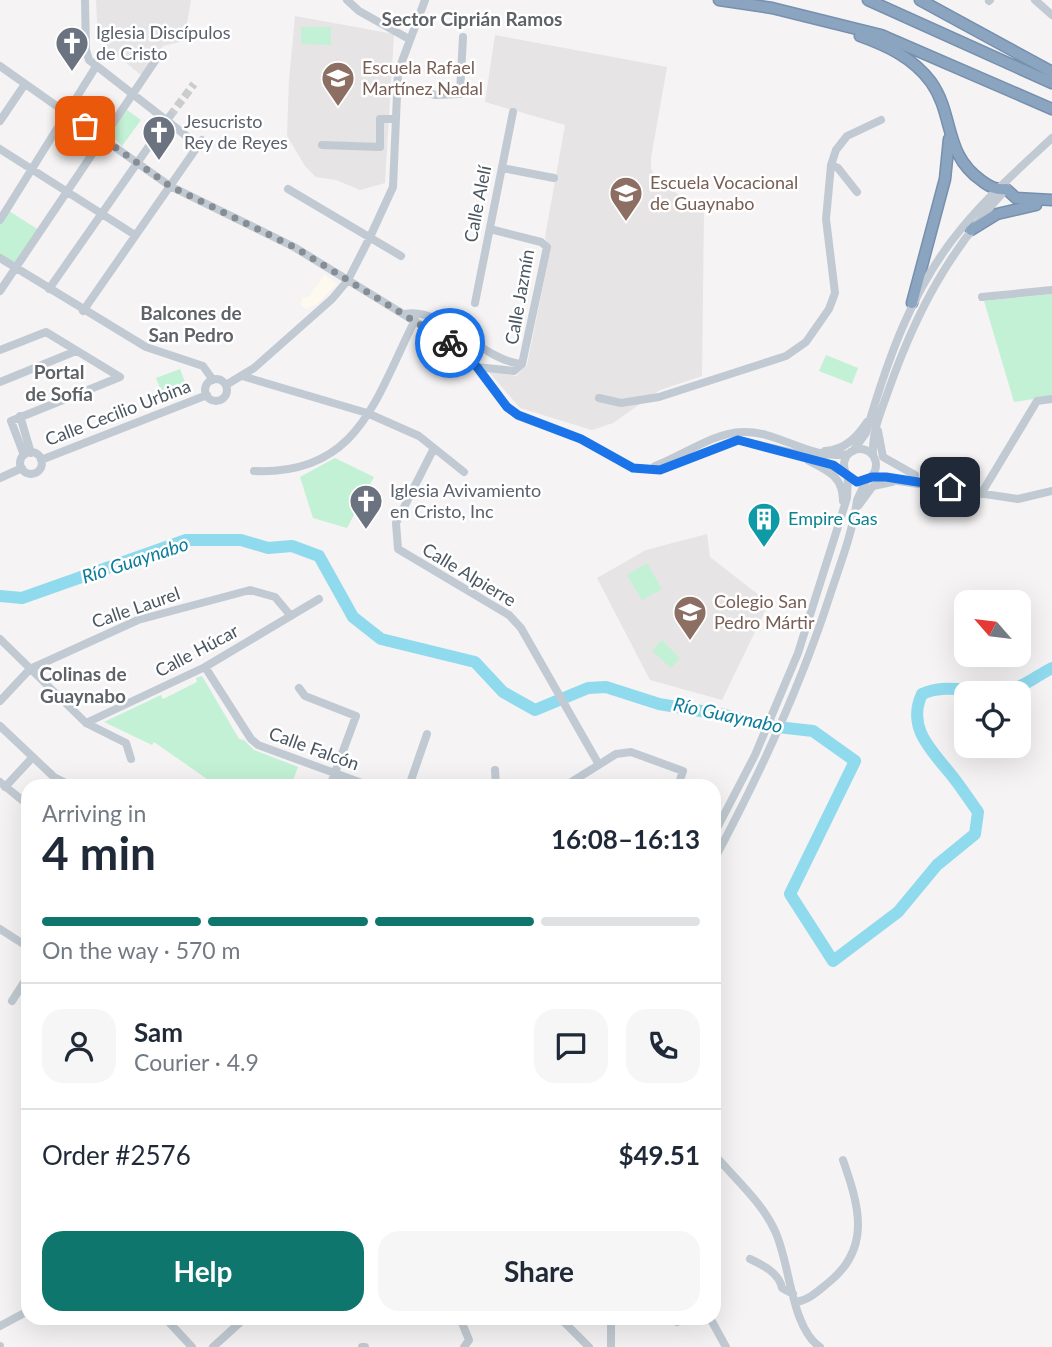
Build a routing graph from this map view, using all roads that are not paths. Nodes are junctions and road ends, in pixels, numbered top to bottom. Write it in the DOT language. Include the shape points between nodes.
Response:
graph roads {
  1 [pos="85,0"];
  2 [pos="347,0"];
  3 [pos="425,0"];
  4 [pos="719,0"];
  5 [pos="868,0"];
  6 [pos="919,0"];
  7 [pos="1035,0"];
  8 [pos="1052,15"];
  9 [pos="829,21"];
  10 [pos="463,37"];
  11 [pos="409,38"];
  12 [pos="159,55"];
  13 [pos="0,66"];
  14 [pos="95,68"];
  15 [pos="1052,72"];
  16 [pos="1052,83"];
  17 [pos="25,84"];
  18 [pos="397,87"];
  19 [pos="132,96"];
  20 [pos="1052,109"];
  21 [pos="67,113"];
  22 [pos="513,113"];
  23 [pos="168,119"];
  24 [pos="396,119"];
  25 [pos="881,120"];
  26 [pos="0,121"];
  27 [pos="949,133"];
  28 [pos="103,138"];
  29 [pos="1051,141"];
  30 [pos="322,145"];
  31 [pos="0,149"];
  32 [pos="137,163"];
  33 [pos="831,165"];
  34 [pos="502,168"];
  35 [pos="33,169"];
  36 [pos="554,178"];
  37 [pos="170,186"];
  38 [pos="288,189"];
  39 [pos="1002,190"];
  40 [pos="67,191"];
  41 [pos="857,192"];
  42 [pos="1052,201"];
  43 [pos="101,213"];
  44 [pos="0,220"];
  45 [pos="490,229"];
  46 [pos="971,230"];
  47 [pos="135,235"];
  48 [pos="370,237"];
  49 [pos="401,256"];
  50 [pos="0,258"];
  51 [pos="18,269"];
  52 [pos="348,280"];
  53 [pos="49,289"];
  54 [pos="1052,290"];
  55 [pos="0,291"];
  56 [pos="982,297"];
  57 [pos="475,303"];
  58 [pos="912,303"];
  59 [pos="83,311"];
  60 [pos="405,314"];
  61 [pos="415,320"];
  62 [pos="0,350"];
  63 [pos="76,351"];
  64 [pos="522,364"];
  65 [pos="477,367"];
  66 [pos="242,376"];
  67 [pos="213,380"];
  68 [pos="0,382"];
  69 [pos="226,385"];
  70 [pos="207,395"];
  71 [pos="599,398"];
  72 [pos="1052,399"];
  73 [pos="368,413"];
  74 [pos="879,417"];
  75 [pos="869,419"];
  76 [pos="434,447"];
  77 [pos="817,451"];
  78 [pos="850,452"];
  79 [pos="28,454"];
  80 [pos="798,455"];
  81 [pos="874,456"];
  82 [pos="41,460"];
  83 [pos="22,468"];
  84 [pos="645,470"];
  85 [pos="254,471"];
  86 [pos="464,472"];
  87 [pos="847,474"];
  88 [pos="915,475"];
  89 [pos="0,478"];
  90 [pos="869,479"];
  91 [pos="909,483"];
  92 [pos="940,485"];
  93 [pos="1052,491"];
  94 [pos="981,494"];
  95 [pos="841,512"];
  96 [pos="855,513"];
  97 [pos="319,598"];
  98 [pos="291,616"];
  99 [pos="0,639"];
  100 [pos="205,667"];
  101 [pos="30,669"];
  102 [pos="299,688"];
  103 [pos="0,701"];
  104 [pos="86,723"];
  105 [pos="0,726"];
  106 [pos="427,734"];
  107 [pos="32,758"];
  108 [pos="131,759"];
  109 [pos="598,763"];
  110 [pos="495,770"];
  111 [pos="335,773"];
  112 [pos="58,779"];
  113 [pos="333,779"];
  114 [pos="351,779"];
  115 [pos="412,779"];
  116 [pos="496,779"];
  117 [pos="575,779"];
  118 [pos="680,779"];
  119 [pos="3,784"];
  120 [pos="21,799"];
  121 [pos="721,821"];
  122 [pos="721,847"];
  123 [pos="0,929"];
  124 [pos="21,942"];
  125 [pos="21,987"];
  126 [pos="12,1001"];
  127 [pos="843,1160"];
  128 [pos="721,1162"];
  129 [pos="750,1259"];
  130 [pos="794,1298"];
  131 [pos="21,1315"];
  132 [pos="172,1325"];
  133 [pos="237,1325"];
  134 [pos="463,1325"];
  135 [pos="567,1325"];
  136 [pos="611,1325"];
  137 [pos="713,1325"];
  138 [pos="0,1326"];
  139 [pos="817,1346"];
  140 [pos="192,1347"];
  141 [pos="213,1347"];
  142 [pos="464,1347"];
  143 [pos="589,1347"];
  144 [pos="611,1347"];
  145 [pos="726,1347"];
  1 -- 14 [label="street" via="86,55"];
  2 -- 11 [label="street"];
  3 -- 11 [label="street, Calle Cecilio Urbina"];
  4 -- 9 [label="highway"];
  5 -- 16 [label="highway"];
  6 -- 15 [label="highway"];
  7 -- 8 [label="street"];
  9 -- 20 [label="highway" via="881,35"];
  9 -- 27 [label="highway" via="912,61 938,93"];
  10 -- 18 [label="street" via="460,94 436,95"];
  11 -- 18 [label="street, Calle Cecilio Urbina"];
  12 -- 19 [label="street"];
  13 -- 17 [label="street"];
  14 -- 19 [label="street"];
  14 -- 21 [label="street"];
  17 -- 21 [label="street"];
  17 -- 26 [label="street"];
  18 -- 24 [label="street, Calle Cecilio Urbina"];
  19 -- 23 [label="street"];
  19 -- 28 [label="street"];
  21 -- 28 [label="street"];
  21 -- 35 [label="street"];
  22 -- 34 [label="street, Calle Alelí"];
  23 -- 32 [label="street"];
  23 -- 37 [label="street" via="200,143"];
  24 -- 30 [label="street" via="380,120 380,147"];
  24 -- 48 [label="street, Calle Cecilio Urbina" via="393,187"];
  25 -- 33 [label="street" via="847,136"];
  27 -- 39 [label="highway" via="965,168"];
  27 -- 58 [label="highway" via="945,179"];
  28 -- 32 [label="street"];
  28 -- 40 [label="street"];
  29 -- 39 [label="street"];
  31 -- 35 [label="street"];
  32 -- 37 [label="street"];
  32 -- 43 [label="street"];
  33 -- 41 [label="street"];
  33 -- 71 [label="street" via="826,219 835,293 806,342 786,356 660,397 621,403"];
  34 -- 36 [label="street"];
  34 -- 45 [label="street, Calle Alelí"];
  35 -- 40 [label="street"];
  35 -- 44 [label="street"];
  37 -- 47 [label="street"];
  37 -- 52 [label="street" via="294,247"];
  38 -- 48 [label="street"];
  39 -- 42 [label="highway" via="1016,198"];
  39 -- 46 [label="street"];
  39 -- 58 [label="street" via="955,236"];
  40 -- 43 [label="street"];
  40 -- 51 [label="street"];
  42 -- 46 [label="highway" via="997,214"];
  43 -- 47 [label="street"];
  43 -- 53 [label="street"];
  45 -- 57 [label="street, Calle Alelí"];
  45 -- 64 [label="street, Calle Jazmín" via="547,245"];
  46 -- 74 [label="street" via="938,275 914,321"];
  47 -- 59 [label="street"];
  48 -- 49 [label="street"];
  48 -- 52 [label="street, Calle Cecilio Urbina"];
  50 -- 51 [label="street"];
  51 -- 53 [label="street"];
  51 -- 55 [label="street"];
  52 -- 60 [label="street"];
  52 -- 66 [label="street, Calle Cecilio Urbina"];
  53 -- 59 [label="street"];
  54 -- 56 [label="street"];
  58 -- 75 [label="street"];
  59 -- 67 [label="street" via="146,347 200,364"];
  60 -- 61 [label="street"];
  60 -- 64 [label="street" via="422,314 497,359"];
  61 -- 65 [label="street" via="460,349"];
  61 -- 73 [label="street"];
  62 -- 63 [label="street" via="46,332"];
  63 -- 68 [label="street"];
  63 -- 79 [label="street" via="120,377 11,421"];
  64 -- 65 [label="street, Calle Jazmín" via="514,372"];
  65 -- 84 [label="street" via="518,415"];
  66 -- 69 [label="street, Calle Cecilio Urbina"];
  66 -- 73 [label="street"];
  67 -- 69 [label="street, Calle Cecilio Urbina"];
  67 -- 70 [label="street, Calle Cecilio Urbina" via="206,387"];
  69 -- 70 [label="street, Calle Cecilio Urbina" via="221,400 213,401"];
  70 -- 82 [label="street, Calle Cecilio Urbina"];
  72 -- 94 [label="street" via="1037,401"];
  73 -- 76 [label="street"];
  73 -- 85 [label="street" via="348,441 324,460 295,471"];
  74 -- 81 [label="street" via="873,435"];
  74 -- 88 [label="street" via="883,457"];
  75 -- 77 [label="street" via="845,445"];
  75 -- 78 [label="street" via="866,433"];
  76 -- 86 [label="street"];
  76 -- 109 [label="street, Calle Alpierre" via="396,523 398,549 509,615 521,628"];
  77 -- 78 [label="street"];
  77 -- 84 [label="street" via="740,432"];
  78 -- 81 [label="street" via="863,449"];
  78 -- 87 [label="street" via="844,464"];
  79 -- 82 [label="street, Calle Cecilio Urbina"];
  79 -- 83 [label="street, Calle Cecilio Urbina"];
  80 -- 84 [label="street" via="738,440 660,470"];
  80 -- 87 [label="street"];
  80 -- 95 [label="street" via="838,479 843,495"];
  81 -- 88 [label="street"];
  81 -- 90 [label="street" via="877,467"];
  82 -- 83 [label="street, Calle Cecilio Urbina" via="36,473 28,474"];
  83 -- 89 [label="street, Calle Cecilio Urbina"];
  87 -- 90 [label="street" via="857,482"];
  87 -- 95 [label="street" via="847,498"];
  88 -- 92 [label="street"];
  90 -- 91 [label="street"];
  90 -- 96 [label="street" via="860,489"];
  91 -- 92 [label="street"];
  91 -- 96 [label="street" via="873,486"];
  92 -- 94 [label="street"];
  93 -- 94 [label="street" via="1018,499"];
  95 -- 121 [label="street" via="811,615 781,695"];
  96 -- 122 [label="street" via="820,629 793,697"];
  97 -- 98 [label="street, Calle Húcar"];
  98 -- 100 [label="street, Calle Húcar"];
  98 -- 101 [label="street, Calle Laurel" via="282,602 265,592 240,592 138,620"];
  99 -- 101 [label="street"];
  100 -- 104 [label="street, Calle Húcar"];
  100 -- 111 [label="street, Calle Falcón" via="258,746"];
  101 -- 103 [label="street, Calle Laurel"];
  101 -- 104 [label="street"];
  102 -- 111 [label="street" via="305,696 356,716"];
  104 -- 108 [label="street" via="126,743"];
  105 -- 107 [label="street"];
  106 -- 115 [label="street"];
  107 -- 112 [label="street"];
  107 -- 119 [label="street"];
  109 -- 117 [label="street"];
  109 -- 118 [label="street" via="631,752 683,771"];
  110 -- 116 [label="street"];
  111 -- 113 [label="street"];
  111 -- 114 [label="street, Calle Falcón"];
  119 -- 120 [label="street"];
  123 -- 124 [label="street"];
  125 -- 126 [label="street"];
  127 -- 130 [label="street" via="855,1195 859,1232 855,1251 843,1271 809,1298"];
  128 -- 130 [label="street" via="766,1214"];
  129 -- 130 [label="street" via="779,1278 782,1288"];
  130 -- 139 [label="street" via="806,1333"];
  131 -- 138 [label="street"];
  132 -- 140 [label="street"];
  133 -- 141 [label="street"];
  134 -- 142 [label="street" via="469,1340"];
  135 -- 143 [label="street"];
  136 -- 144 [label="street"];
  137 -- 145 [label="street"];
}
